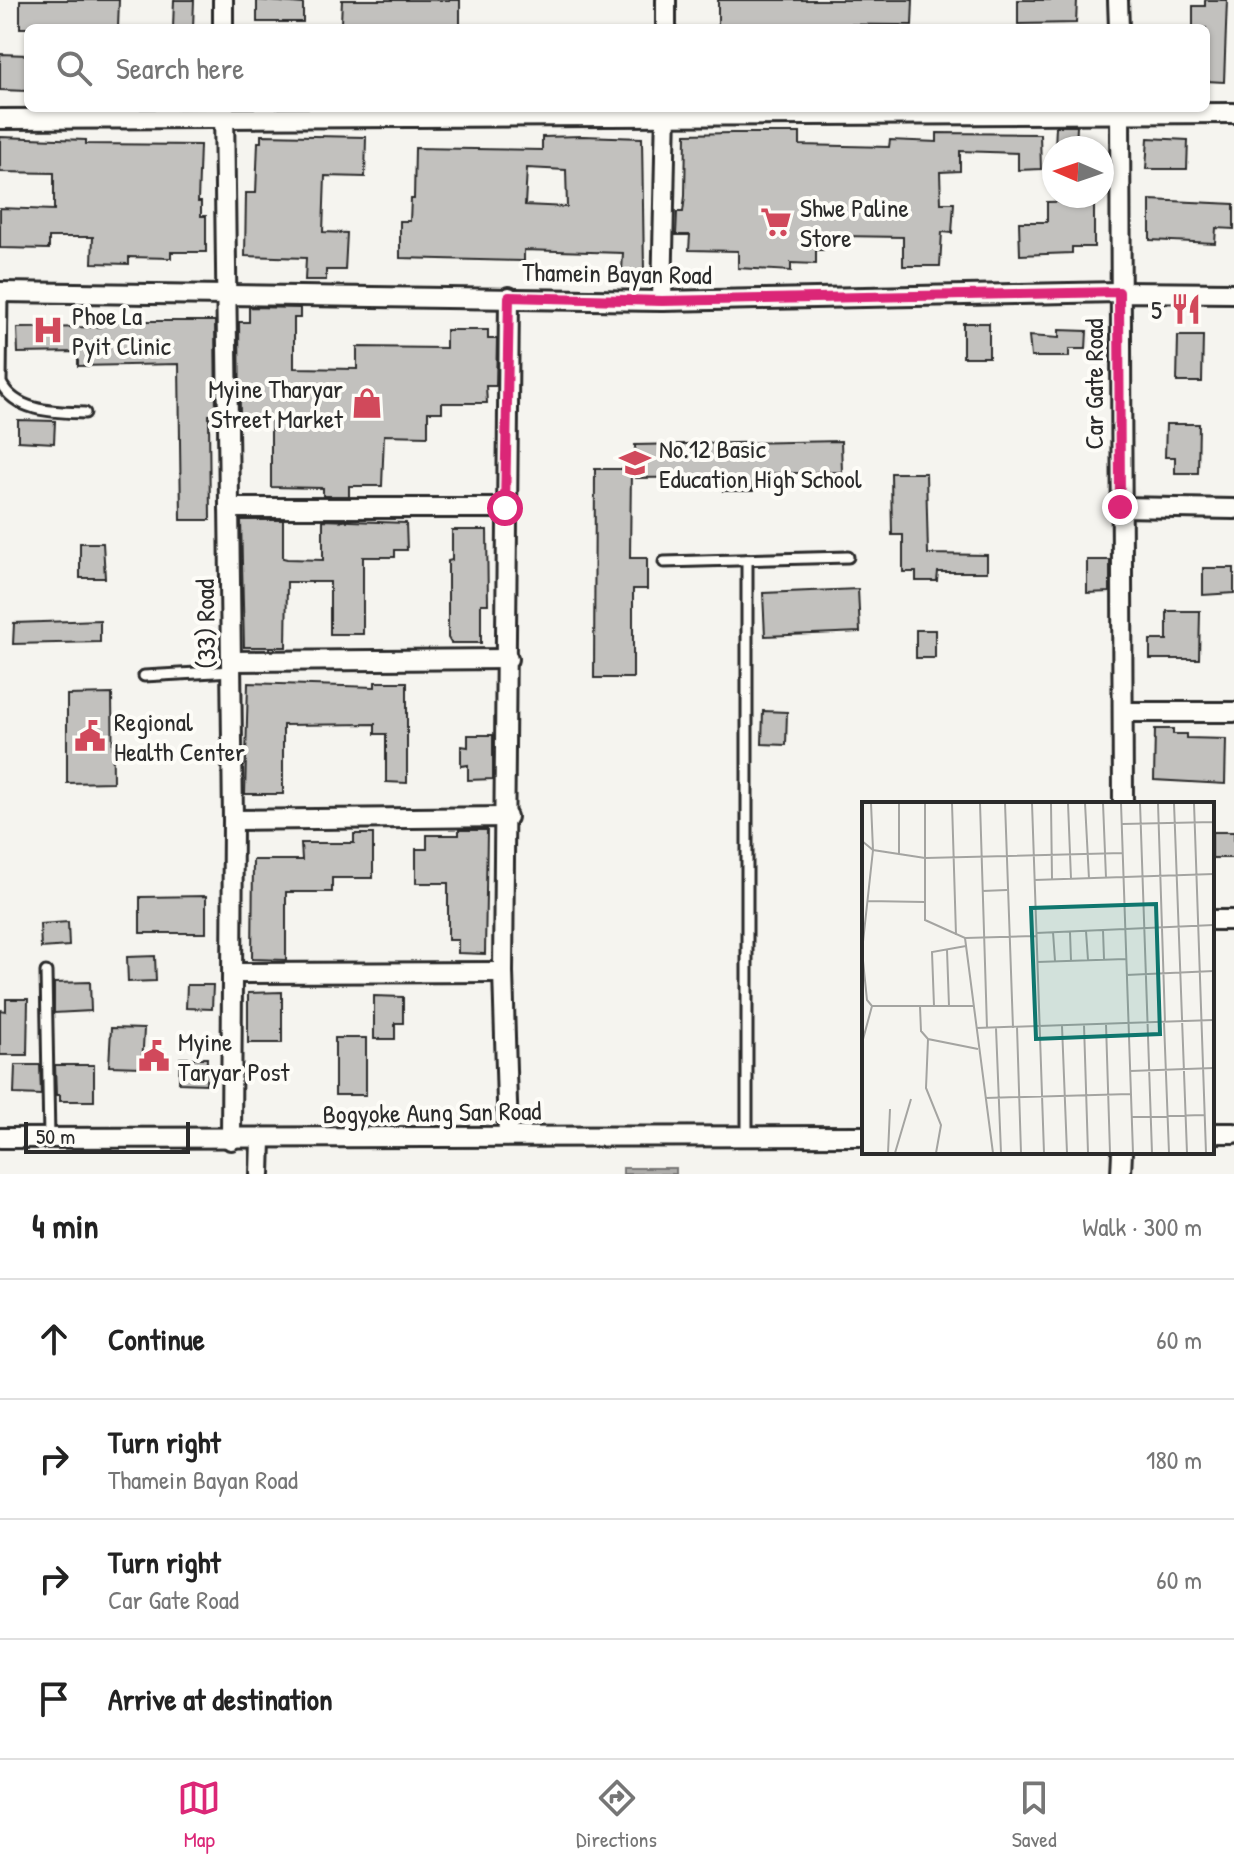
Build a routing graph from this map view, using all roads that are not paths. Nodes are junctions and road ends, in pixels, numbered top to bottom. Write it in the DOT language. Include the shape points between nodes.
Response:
graph roads {
  1 [pos="223,0"];
  2 [pos="666,0"];
  3 [pos="1118,0"];
  4 [pos="223,24"];
  5 [pos="666,24"];
  6 [pos="1119,24"];
  7 [pos="666,112"];
  8 [pos="1120,112"];
  9 [pos="1196,112"];
  10 [pos="1234,113"];
  11 [pos="224,114"];
  12 [pos="0,119"];
  13 [pos="1,292"];
  14 [pos="1119,292"];
  15 [pos="1234,293"];
  16 [pos="228,294"];
  17 [pos="509,297"];
  18 [pos="662,301"];
  19 [pos="85,413"];
  20 [pos="1120,507"];
  21 [pos="229,508"];
  22 [pos="505,508"];
  23 [pos="1234,509"];
  24 [pos="848,557"];
  25 [pos="747,560"];
  26 [pos="664,562"];
  27 [pos="508,659"];
  28 [pos="232,666"];
  29 [pos="144,676"];
  30 [pos="1123,712"];
  31 [pos="1234,712"];
  32 [pos="1123,802"];
  33 [pos="507,817"];
  34 [pos="233,820"];
  35 [pos="46,972"];
  36 [pos="503,972"];
  37 [pos="233,973"];
  38 [pos="508,1135"];
  39 [pos="862,1136"];
  40 [pos="0,1138"];
  41 [pos="747,1138"];
  42 [pos="49,1139"];
  43 [pos="231,1140"];
  44 [pos="261,1140"];
  45 [pos="1122,1154"];
  46 [pos="260,1174"];
  47 [pos="1121,1174"];
  1 -- 4 [label="street"];
  2 -- 5 [label="street"];
  3 -- 6 [label="street"];
  7 -- 11 [label="street"];
  7 -- 18 [label="street"];
  8 -- 14 [label="street, Car Gate Road"];
  9 -- 10 [label="street"];
  11 -- 12 [label="street"];
  11 -- 16 [label="street, (33) Road"];
  13 -- 16 [label="street, Thamein Bayan Road"];
  13 -- 19 [label="lane" via="5,391 35,408"];
  14 -- 15 [label="street, Thamein Bayan Road"];
  14 -- 18 [label="street, Thamein Bayan Road"];
  14 -- 20 [label="street, Car Gate Road"];
  16 -- 17 [label="street, Thamein Bayan Road"];
  16 -- 21 [label="street, (33) Road"];
  17 -- 18 [label="street, Thamein Bayan Road"];
  17 -- 22 [label="street"];
  20 -- 23 [label="street"];
  20 -- 30 [label="street, Car Gate Road"];
  21 -- 22 [label="street"];
  21 -- 28 [label="street, (33) Road"];
  22 -- 27 [label="street"];
  24 -- 25 [label="lane"];
  25 -- 26 [label="lane"];
  25 -- 41 [label="lane"];
  27 -- 28 [label="street"];
  27 -- 33 [label="street"];
  28 -- 29 [label="lane"];
  28 -- 34 [label="street, (33) Road"];
  30 -- 31 [label="street"];
  30 -- 32 [label="street, Car Gate Road"];
  33 -- 34 [label="street"];
  33 -- 36 [label="street"];
  34 -- 37 [label="street, (33) Road"];
  35 -- 42 [label="lane"];
  36 -- 37 [label="street"];
  36 -- 38 [label="street"];
  37 -- 43 [label="street, (33) Road"];
  38 -- 41 [label="street, Bogyoke Aung San Road"];
  38 -- 44 [label="street, Bogyoke Aung San Road"];
  39 -- 41 [label="street, Bogyoke Aung San Road"];
  40 -- 42 [label="street, Bogyoke Aung San Road"];
  42 -- 43 [label="street, Bogyoke Aung San Road"];
  43 -- 44 [label="street, Bogyoke Aung San Road"];
  44 -- 46 [label="street"];
  45 -- 47 [label="street"];
}
